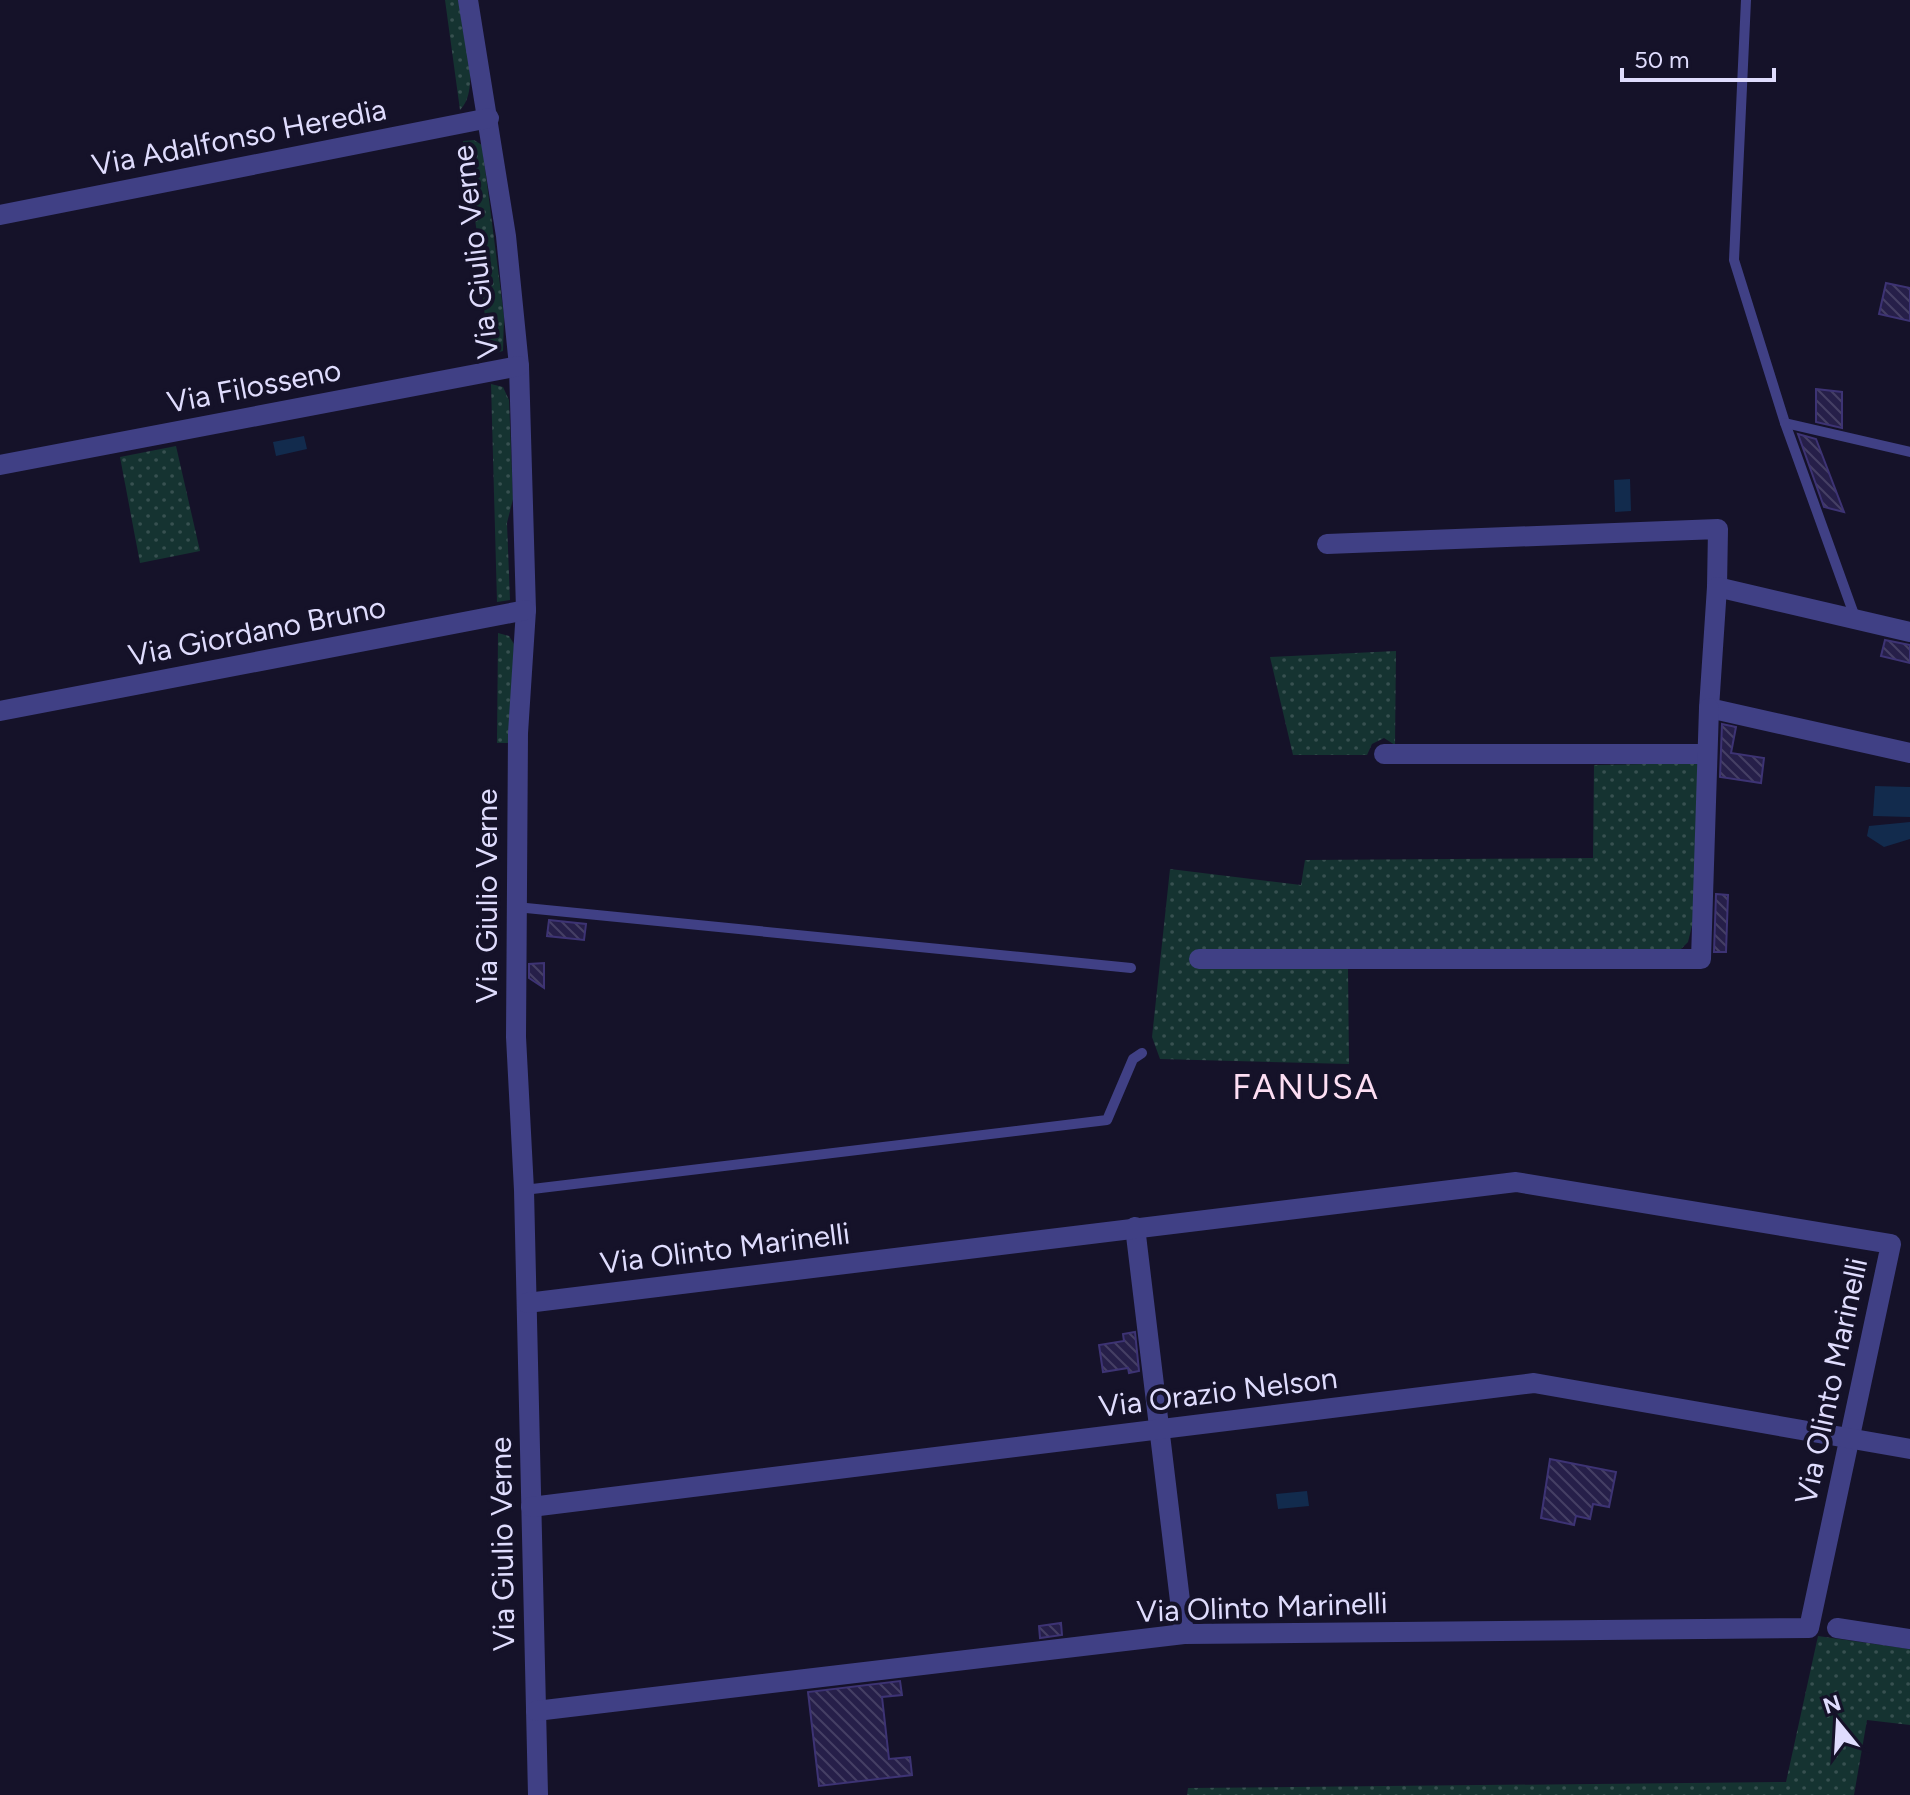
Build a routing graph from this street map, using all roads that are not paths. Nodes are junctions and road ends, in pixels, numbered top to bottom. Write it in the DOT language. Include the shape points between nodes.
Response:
graph roads {
  1 [pos="468,0"];
  2 [pos="1746,0"];
  3 [pos="489,118"];
  4 [pos="0,215"];
  5 [pos="519,366"];
  6 [pos="1785,423"];
  7 [pos="1910,452"];
  8 [pos="0,465"];
  9 [pos="1327,544"];
  10 [pos="1717,587"];
  11 [pos="526,610"];
  12 [pos="1856,620"];
  13 [pos="1910,632"];
  14 [pos="1709,708"];
  15 [pos="0,711"];
  16 [pos="1910,753"];
  17 [pos="1384,754"];
  18 [pos="1706,754"];
  19 [pos="514,907"];
  20 [pos="1199,959"];
  21 [pos="1131,968"];
  22 [pos="1142,1053"];
  23 [pos="524,1190"];
  24 [pos="1135,1227"];
  25 [pos="527,1303"];
  26 [pos="1159,1430"];
  27 [pos="1851,1439"];
  28 [pos="1910,1449"];
  29 [pos="531,1507"];
  30 [pos="1837,1628"];
  31 [pos="1184,1634"];
  32 [pos="1910,1639"];
  33 [pos="536,1711"];
  34 [pos="538,1795"];
  1 -- 3 [label="street, Via Giulio Verne"];
  2 -- 6 [label="lane" via="1734,260"];
  3 -- 4 [label="street, Via Adalfonso Heredia"];
  3 -- 5 [label="street, Via Giulio Verne"];
  5 -- 8 [label="street, Via Filosseno"];
  5 -- 11 [label="street, Via Giulio Verne"];
  6 -- 7 [label="lane"];
  6 -- 12 [label="lane"];
  9 -- 10 [label="street" via="1718,529"];
  10 -- 12 [label="street"];
  10 -- 14 [label="street"];
  11 -- 15 [label="street, Via Giordano Bruno"];
  11 -- 19 [label="street, Via Giulio Verne"];
  12 -- 13 [label="street"];
  14 -- 16 [label="street"];
  14 -- 18 [label="street"];
  17 -- 18 [label="street"];
  18 -- 20 [label="street" via="1701,959"];
  19 -- 21 [label="lane"];
  19 -- 23 [label="street, Via Giulio Verne"];
  22 -- 23 [label="lane" via="1133,1059 1107,1120"];
  23 -- 25 [label="street, Via Giulio Verne"];
  24 -- 25 [label="street, Via Olinto Marinelli"];
  24 -- 26 [label="street"];
  24 -- 27 [label="street, Via Olinto Marinelli" via="1516,1182 1891,1244"];
  25 -- 29 [label="street, Via Giulio Verne"];
  26 -- 27 [label="street, Via Orazio Nelson" via="1534,1383"];
  26 -- 29 [label="street, Via Orazio Nelson"];
  26 -- 31 [label="street"];
  27 -- 28 [label="street, Via Orazio Nelson"];
  27 -- 31 [label="street, Via Olinto Marinelli" via="1809,1628"];
  29 -- 33 [label="street, Via Giulio Verne"];
  30 -- 32 [label="street"];
  31 -- 33 [label="street, Via Olinto Marinelli"];
  33 -- 34 [label="street, Via Giulio Verne"];
}
